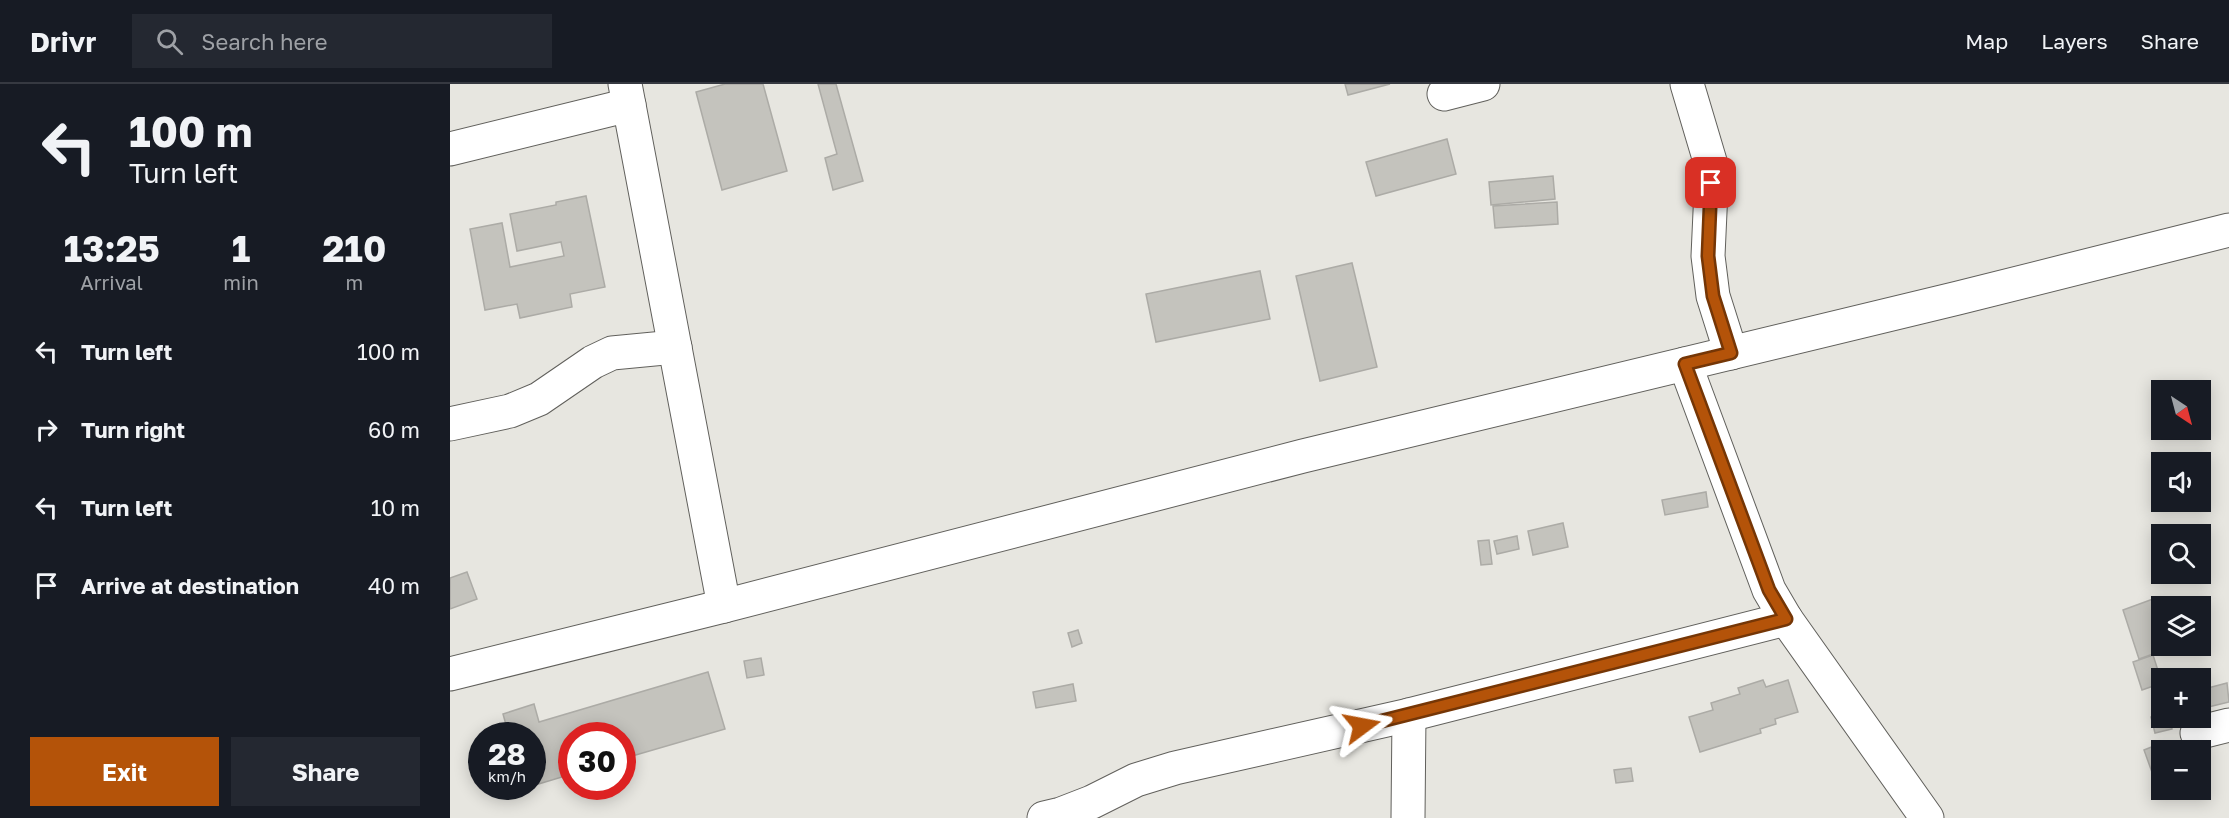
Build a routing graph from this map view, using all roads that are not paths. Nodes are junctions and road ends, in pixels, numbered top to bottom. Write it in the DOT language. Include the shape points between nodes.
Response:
graph roads {
  1 [pos="1483,84"];
  2 [pos="1687,84"];
  3 [pos="1444,94"];
  4 [pos="627,95"];
  5 [pos="450,149"];
  6 [pos="2229,230"];
  7 [pos="675,347"];
  8 [pos="1731,353"];
  9 [pos="1685,364"];
  10 [pos="450,424"];
  11 [pos="724,606"];
  12 [pos="1786,619"];
  13 [pos="450,674"];
  14 [pos="1408,715"];
  15 [pos="2229,725"];
  16 [pos="2197,732"];
  17 [pos="1044,818"];
  18 [pos="1408,818"];
  19 [pos="1927,818"];
  1 -- 3 [label="street"];
  2 -- 8 [label="street" via="1712,168 1708,256 1713,296"];
  4 -- 5 [label="street"];
  4 -- 7 [label="street"];
  6 -- 8 [label="street"];
  7 -- 10 [label="street" via="612,353 538,399 510,411"];
  7 -- 11 [label="street"];
  8 -- 9 [label="street"];
  9 -- 11 [label="street" via="1303,456"];
  9 -- 12 [label="street" via="1769,590"];
  11 -- 13 [label="street"];
  12 -- 14 [label="street"];
  12 -- 19 [label="street"];
  14 -- 17 [label="street" via="1175,768"];
  14 -- 18 [label="street"];
  15 -- 16 [label="street"];
}
